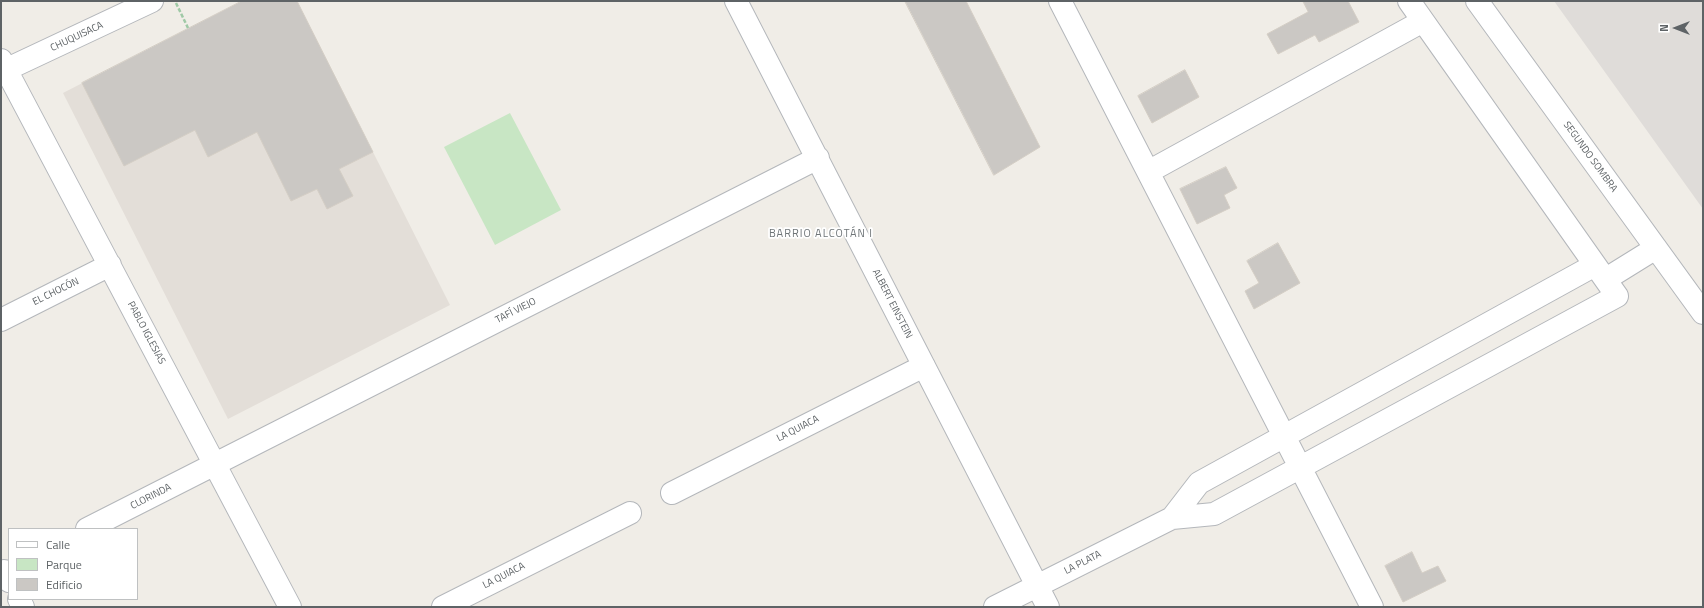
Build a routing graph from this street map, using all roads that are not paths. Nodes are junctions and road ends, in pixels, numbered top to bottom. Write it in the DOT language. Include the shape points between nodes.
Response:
graph roads {
  1 [pos="152,1"];
  2 [pos="736,1"];
  3 [pos="1060,1"];
  4 [pos="1409,1"];
  5 [pos="1477,1"];
  6 [pos="1423,21"];
  7 [pos="3,68"];
  8 [pos="818,158"];
  9 [pos="1148,172"];
  10 [pos="1656,248"];
  11 [pos="110,265"];
  12 [pos="1606,280"];
  13 [pos="1703,313"];
  14 [pos="1,320"];
  15 [pos="924,366"];
  16 [pos="1284,436"];
  17 [pos="215,464"];
  18 [pos="1300,467"];
  19 [pos="672,493"];
  20 [pos="630,513"];
  21 [pos="1172,518"];
  22 [pos="89,528"];
  23 [pos="1037,586"];
  24 [pos="290,607"];
  25 [pos="443,607"];
  26 [pos="995,607"];
  27 [pos="1048,607"];
  28 [pos="1372,607"];
  1 -- 7 [label="street, CHUQUISACA"];
  2 -- 8 [label="street, ALBERT EINSTEIN"];
  3 -- 9 [label="street"];
  4 -- 6 [label="street"];
  5 -- 10 [label="street, SEGUNDO SOMBRA"];
  6 -- 9 [label="street"];
  6 -- 12 [label="street"];
  7 -- 11 [label="street, PABLO IGLESIAS"];
  8 -- 15 [label="street, ALBERT EINSTEIN"];
  8 -- 17 [label="street, TAFÍ VIEJO"];
  9 -- 16 [label="street"];
  10 -- 12 [label="street"];
  10 -- 13 [label="street, SEGUNDO SOMBRA"];
  11 -- 14 [label="street, EL CHOCÓN"];
  11 -- 17 [label="street, PABLO IGLESIAS"];
  12 -- 16 [label="street"];
  12 -- 18 [label="street"];
  15 -- 19 [label="street, LA QUIACA"];
  15 -- 23 [label="street, ALBERT EINSTEIN"];
  16 -- 18 [label="street"];
  16 -- 21 [label="street" via="1199,483"];
  17 -- 22 [label="street, CLORINDA"];
  17 -- 24 [label="street, PABLO IGLESIAS"];
  18 -- 21 [label="street" via="1214,514"];
  18 -- 28 [label="street"];
  20 -- 25 [label="street, LA QUIACA"];
  21 -- 23 [label="street, LA PLATA"];
  23 -- 26 [label="street, LA PLATA"];
  23 -- 27 [label="street, ALBERT EINSTEIN"];
}
